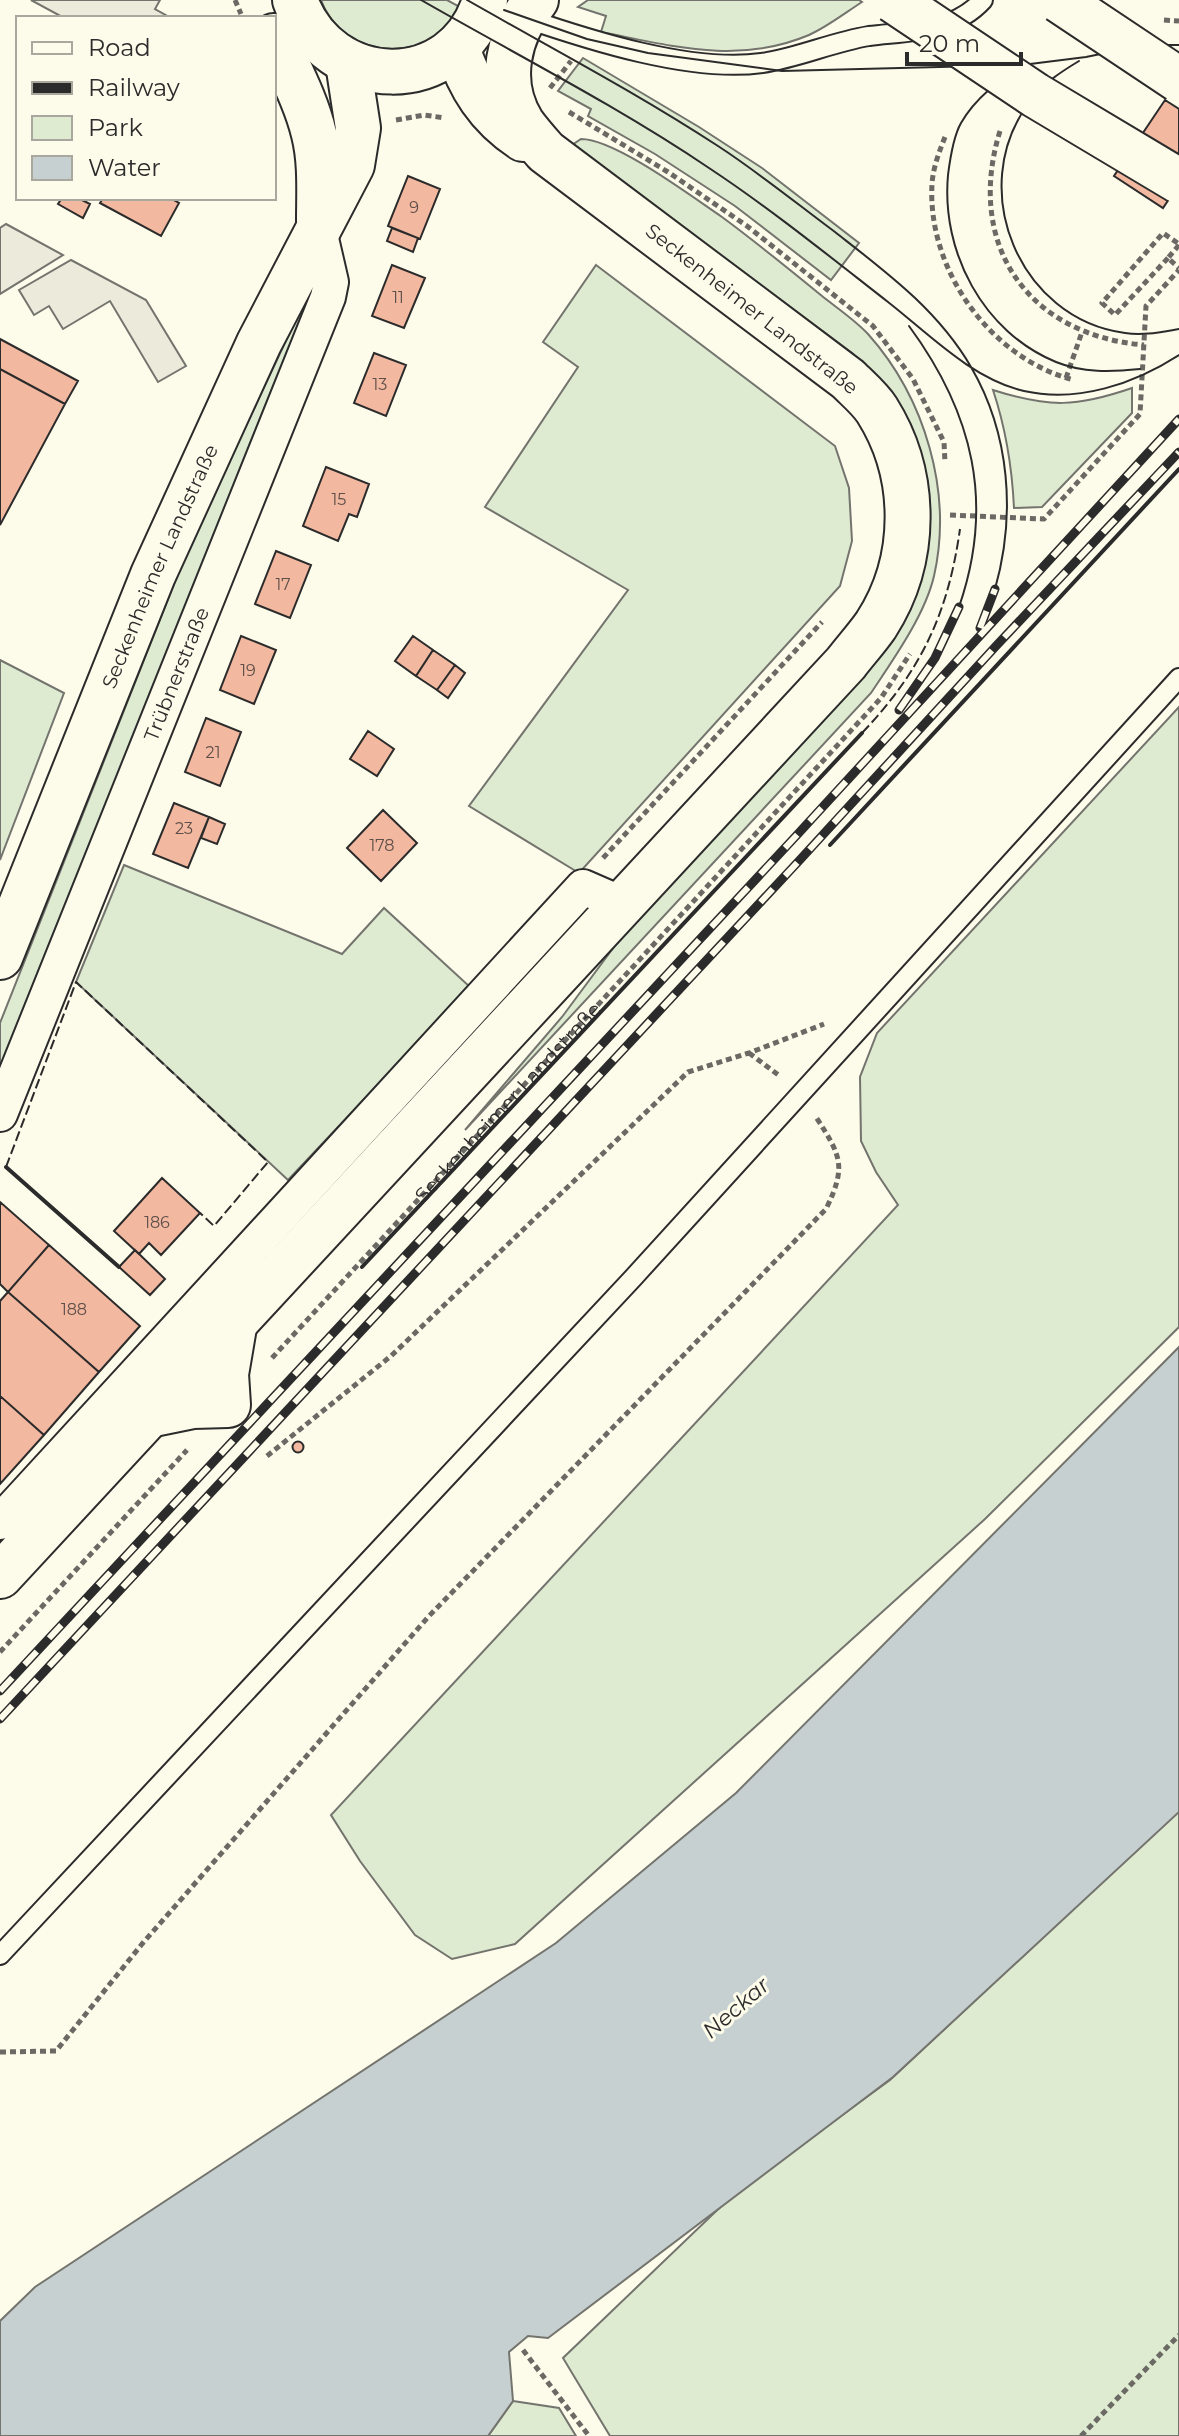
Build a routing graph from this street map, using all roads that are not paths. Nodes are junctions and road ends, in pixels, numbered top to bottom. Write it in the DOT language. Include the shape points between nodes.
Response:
graph roads {
  1 [pos="295,0"];
  2 [pos="893,0"];
  3 [pos="983,0"];
  4 [pos="1059,0"];
  5 [pos="502,6"];
  6 [pos="276,40"];
  7 [pos="457,47"];
  8 [pos="348,63"];
  9 [pos="1179,80"];
  10 [pos="546,152"];
  11 [pos="1179,181"];
  12 [pos="319,230"];
  13 [pos="1179,678"];
  14 [pos="602,896"];
  15 [pos="0,957"];
  16 [pos="0,1114"];
  17 [pos="235,1321"];
  18 [pos="149,1415"];
  19 [pos="0,1522"];
  20 [pos="0,1576"];
  21 [pos="0,1955"];
  1 -- 8 [label="main road" via="313,35"];
  2 -- 11 [label="main road, bridge" via="1035,95"];
  3 -- 5 [label="lane" via="942,27 864,37 782,60 737,65 624,48"];
  4 -- 9 [label="main road, bridge"];
  5 -- 7 [label="main road"];
  5 -- 10 [label="main road, Seckenheimer Landstraße" via="510,94 521,122"];
  6 -- 12 [label="main road, Seckenheimer Landstraße" via="314,134"];
  7 -- 8 [label="main road" via="438,60 393,72"];
  7 -- 10 [label="main road" via="465,75 482,103 507,128"];
  8 -- 12 [label="main road, Seckenheimer Landstraße" via="358,128 352,165"];
  10 -- 14 [label="main road, Seckenheimer Landstraße" via="848,379 876,408 895,444 906,484 909,525 900,577 877,624 846,663"];
  12 -- 15 [label="main road, Seckenheimer Landstraße" via="259,343 153,575"];
  12 -- 16 [label="street, Trübnerstraße" via="331,282 328,297"];
  13 -- 21 [label="lane" via="802,1094"];
  14 -- 17 [label="main road, Seckenheimer Landstraße"];
  14 -- 19 [label="street, Seckenheimer Landstraße"];
  17 -- 18 [label="main road, Seckenheimer Landstraße"];
  17 -- 18 [label="main road" via="226,1374 228,1405"];
  18 -- 20 [label="main road, Seckenheimer Landstraße"];
}
